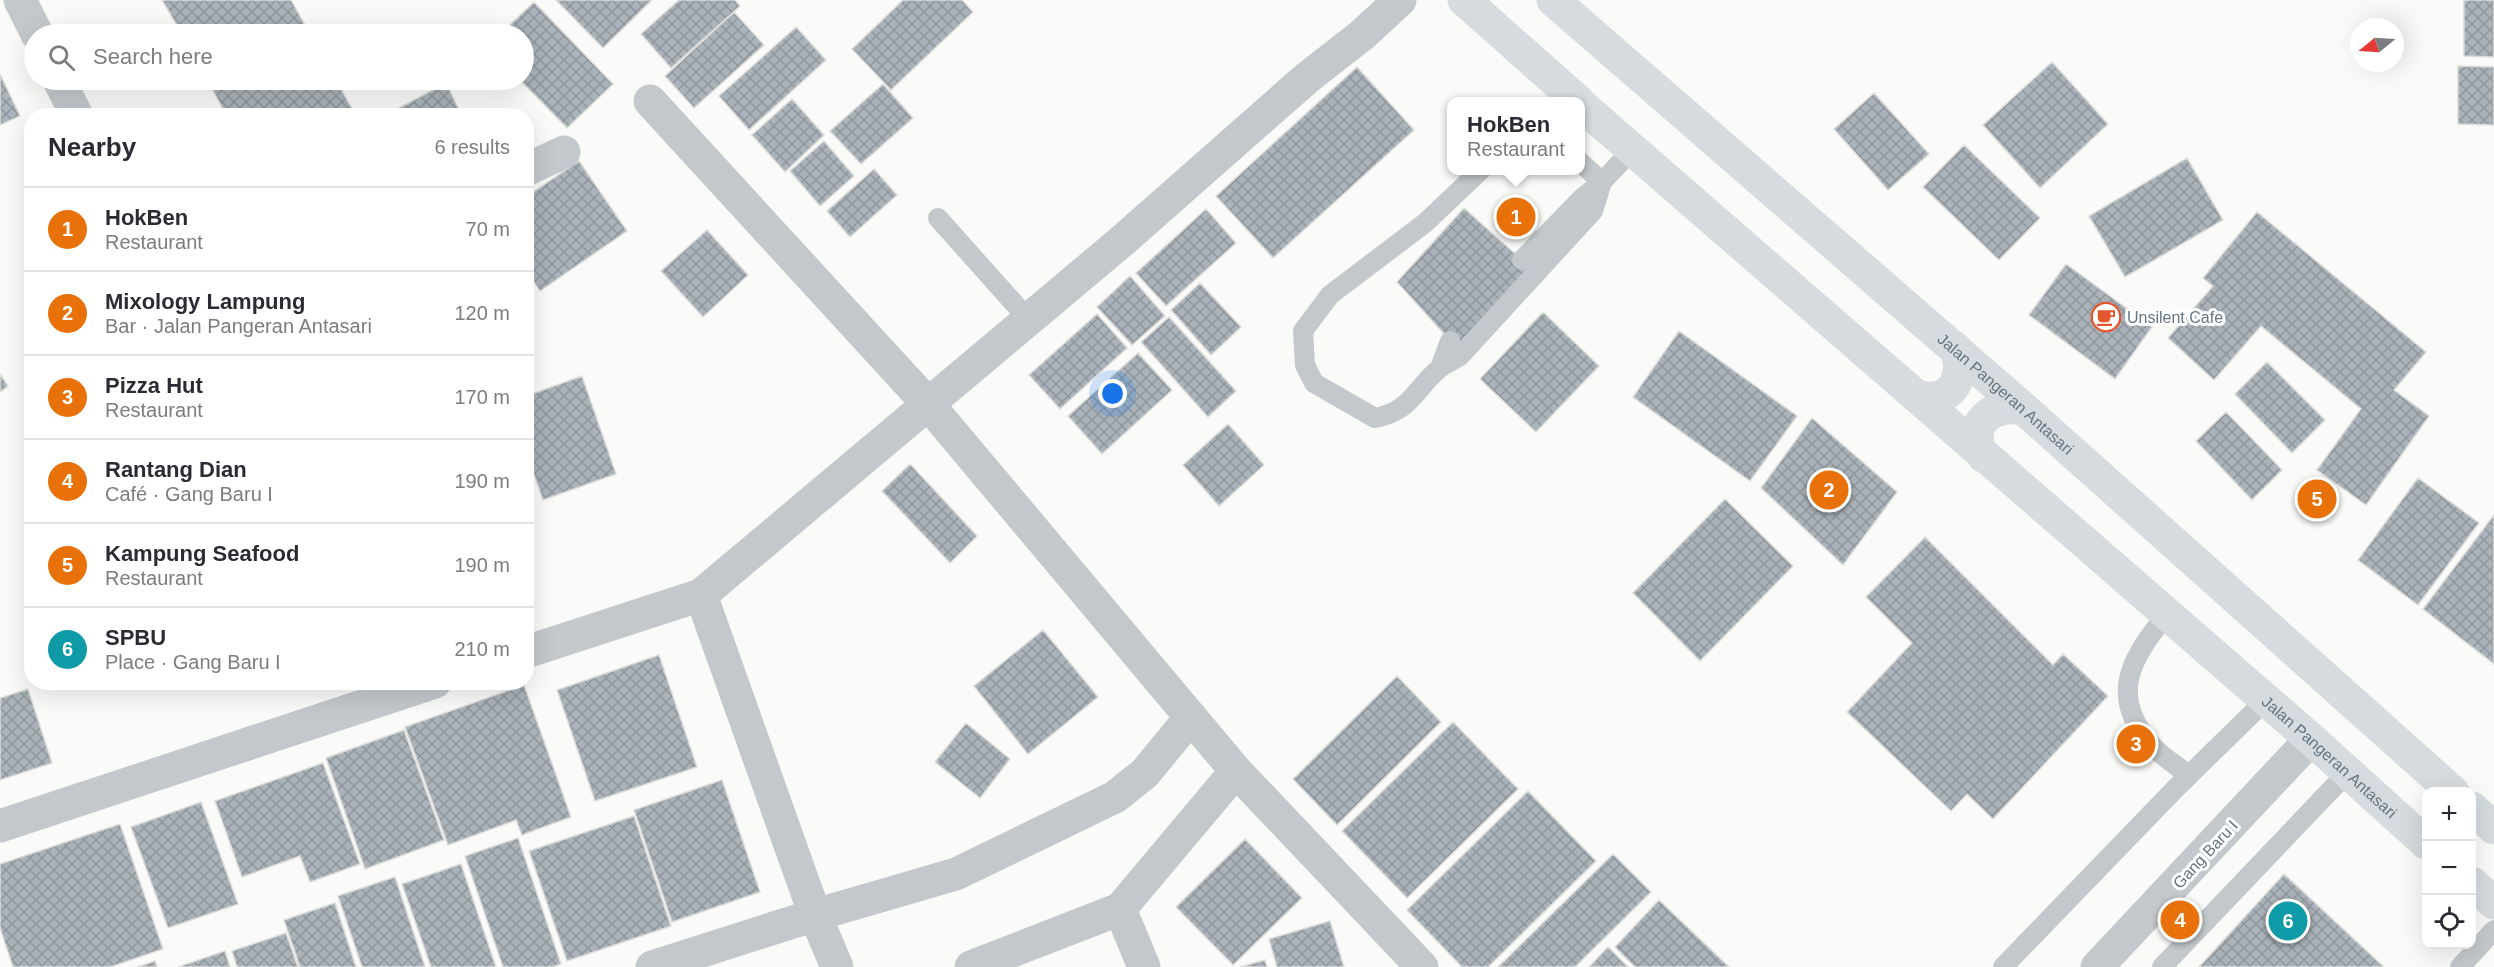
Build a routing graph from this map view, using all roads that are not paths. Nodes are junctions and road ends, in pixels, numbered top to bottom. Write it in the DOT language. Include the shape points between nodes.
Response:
graph roads {
  1 [pos="20,0"];
  2 [pos="1372,0"];
  3 [pos="1400,0"];
  4 [pos="1464,0"];
  5 [pos="1553,0"];
  6 [pos="32,24"];
  7 [pos="1307,78"];
  8 [pos="64,90"];
  9 [pos="1570,97"];
  10 [pos="650,101"];
  11 [pos="73,108"];
  12 [pos="1585,110"];
  13 [pos="1632,149"];
  14 [pos="564,152"];
  15 [pos="534,166"];
  16 [pos="1585,166"];
  17 [pos="1478,175"];
  18 [pos="1602,182"];
  19 [pos="938,218"];
  20 [pos="1522,260"];
  21 [pos="1028,320"];
  22 [pos="1450,341"];
  23 [pos="1955,348"];
  24 [pos="1440,368"];
  25 [pos="1915,395"];
  26 [pos="928,404"];
  27 [pos="2024,409"];
  28 [pos="1983,456"];
  29 [pos="701,595"];
  30 [pos="2167,614"];
  31 [pos="534,649"];
  32 [pos="411,690"];
  33 [pos="2265,700"];
  34 [pos="1191,717"];
  35 [pos="2311,739"];
  36 [pos="1236,771"];
  37 [pos="2348,772"];
  38 [pos="2189,775"];
  39 [pos="2447,787"];
  40 [pos="2476,812"];
  41 [pos="0,826"];
  42 [pos="2494,828"];
  43 [pos="2425,841"];
  44 [pos="2476,887"];
  45 [pos="2494,903"];
  46 [pos="1120,909"];
  47 [pos="815,915"];
  48 [pos="2494,930"];
  49 [pos="652,967"];
  50 [pos="837,967"];
  51 [pos="971,967"];
  52 [pos="1144,967"];
  53 [pos="1422,967"];
  54 [pos="2003,967"];
  55 [pos="2097,967"];
  56 [pos="2162,967"];
  57 [pos="2460,967"];
  1 -- 6 [label="street"];
  2 -- 7 [label="street"];
  3 -- 7 [label="street"];
  4 -- 9 [label="main road, Jalan Pangeran Antasari"];
  5 -- 23 [label="main road, Jalan Pangeran Antasari"];
  7 -- 21 [label="street"];
  8 -- 11 [label="street"];
  10 -- 26 [label="street"];
  12 -- 13 [label="main road, Jalan Pangeran Antasari"];
  13 -- 18 [label="lane"];
  13 -- 25 [label="main road, Jalan Pangeran Antasari"];
  14 -- 15 [label="street"];
  16 -- 18 [label="lane"];
  17 -- 24 [label="lane" via="1425,223 1330,295 1303,331 1305,364 1314,383 1375,418 1401,409"];
  18 -- 20 [label="lane"];
  18 -- 24 [label="lane" via="1593,211 1460,356"];
  19 -- 21 [label="lane"];
  21 -- 26 [label="street"];
  22 -- 24 [label="lane"];
  23 -- 25 [label="main road" via="1960,371 1951,391 1938,397"];
  23 -- 27 [label="main road, Jalan Pangeran Antasari"];
  25 -- 28 [label="main road, Jalan Pangeran Antasari"];
  26 -- 29 [label="street"];
  26 -- 34 [label="street"];
  27 -- 28 [label="main road" via="1999,409 1984,417 1978,430"];
  27 -- 39 [label="main road, Jalan Pangeran Antasari"];
  28 -- 30 [label="main road, Jalan Pangeran Antasari"];
  29 -- 31 [label="street"];
  29 -- 47 [label="street"];
  30 -- 33 [label="main road, Jalan Pangeran Antasari"];
  30 -- 38 [label="lane" via="2141,646 2126,699 2149,743"];
  32 -- 41 [label="street"];
  33 -- 35 [label="main road, Jalan Pangeran Antasari"];
  33 -- 38 [label="lane"];
  34 -- 36 [label="street"];
  34 -- 47 [label="street" via="1145,773 1115,797 956,874"];
  35 -- 37 [label="main road, Jalan Pangeran Antasari"];
  35 -- 55 [label="street, Gang Baru I"];
  36 -- 46 [label="street"];
  36 -- 53 [label="street"];
  37 -- 43 [label="main road, Jalan Pangeran Antasari"];
  37 -- 56 [label="lane"];
  38 -- 54 [label="lane"];
  40 -- 42 [label="main road"];
  44 -- 45 [label="main road"];
  46 -- 51 [label="street"];
  46 -- 52 [label="street"];
  47 -- 49 [label="street"];
  47 -- 50 [label="street"];
  48 -- 57 [label="lane"];
}
